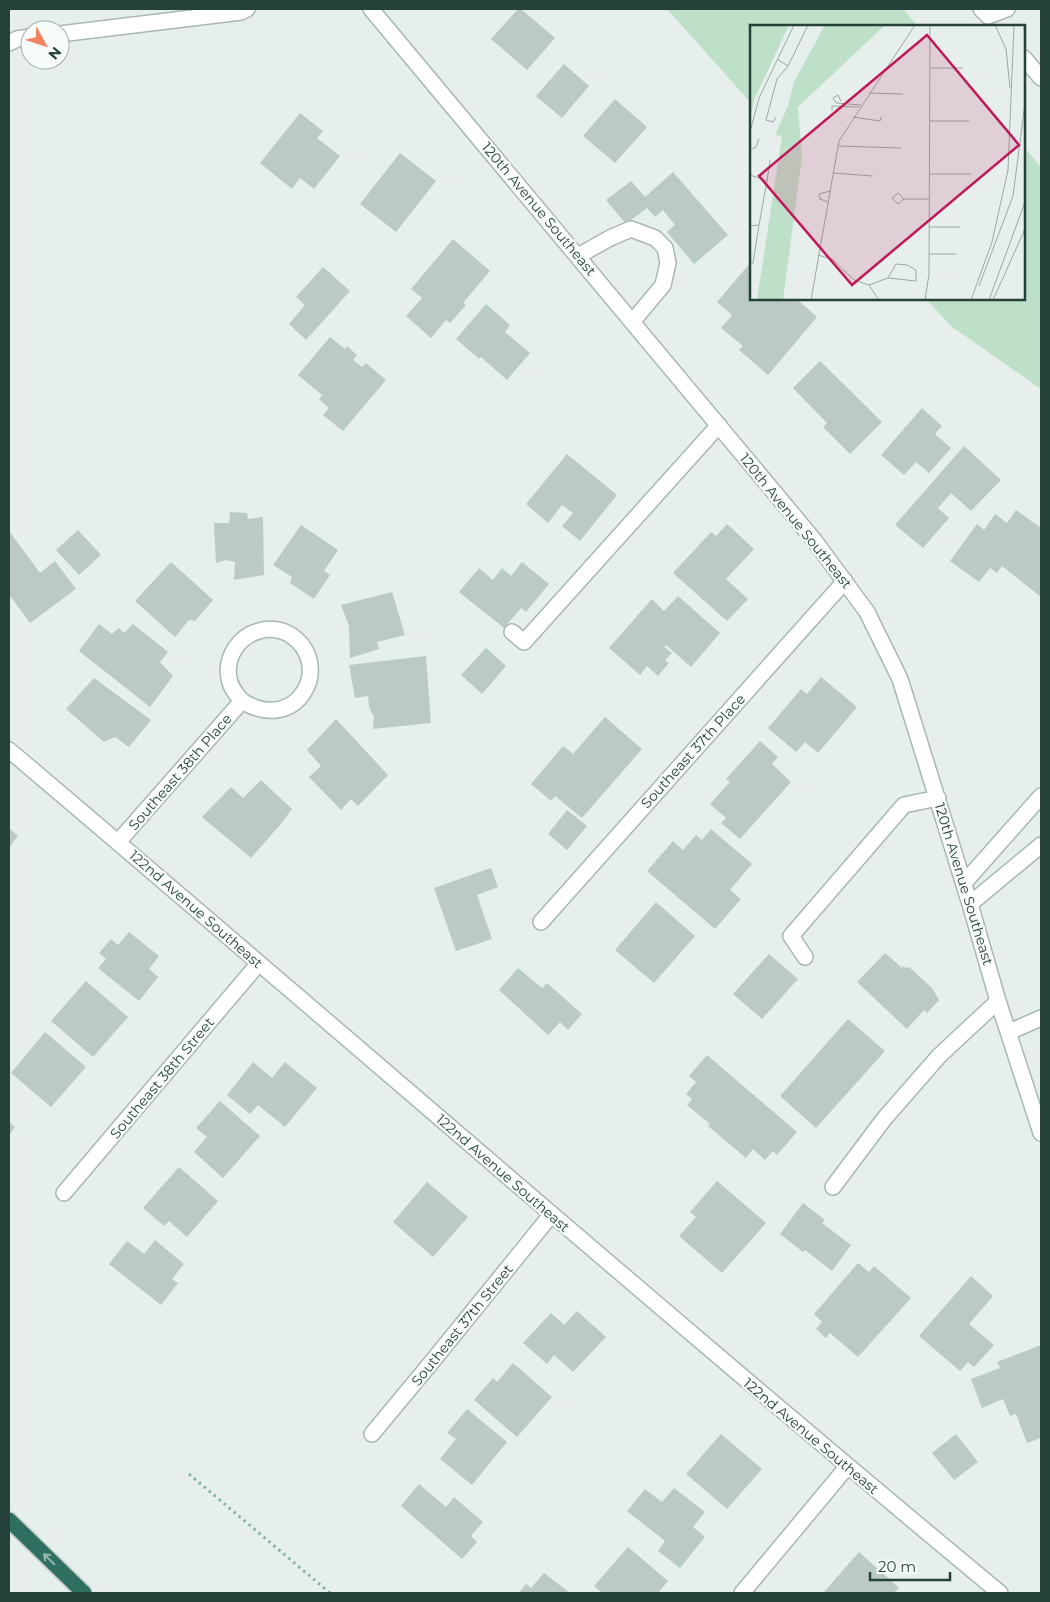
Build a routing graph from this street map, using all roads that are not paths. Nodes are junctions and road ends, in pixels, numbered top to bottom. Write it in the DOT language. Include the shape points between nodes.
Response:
graph roads {
  1 [pos="246,9"];
  2 [pos="372,9"];
  3 [pos="1007,9"];
  4 [pos="989,17"];
  5 [pos="70,33"];
  6 [pos="1025,59"];
  7 [pos="1041,78"];
  8 [pos="578,256"];
  9 [pos="633,322"];
  10 [pos="719,425"];
  11 [pos="845,581"];
  12 [pos="512,632"];
  13 [pos="242,701"];
  14 [pos="9,750"];
  15 [pos="1041,796"];
  16 [pos="938,798"];
  17 [pos="118,842"];
  18 [pos="1041,845"];
  19 [pos="964,883"];
  20 [pos="970,904"];
  21 [pos="541,922"];
  22 [pos="805,957"];
  23 [pos="259,963"];
  24 [pos="998,1001"];
  25 [pos="1041,1018"];
  26 [pos="1009,1032"];
  27 [pos="1041,1133"];
  28 [pos="832,1188"];
  29 [pos="64,1193"];
  30 [pos="551,1215"];
  31 [pos="372,1434"];
  32 [pos="847,1467"];
  33 [pos="9,1520"];
  34 [pos="84,1593"];
  35 [pos="742,1593"];
  36 [pos="1000,1593"];
  1 -- 5 [label="street"];
  2 -- 8 [label="street, 120th Avenue Southeast"];
  3 -- 4 [label="street"];
  6 -- 7 [label="street"];
  8 -- 9 [label="street, 120th Avenue Southeast"];
  8 -- 9 [label="street" via="631,228 655,238 665,248 668,263 663,285"];
  9 -- 10 [label="street, 120th Avenue Southeast"];
  10 -- 11 [label="street, 120th Avenue Southeast"];
  10 -- 12 [label="street" via="524,642"];
  11 -- 16 [label="street, 120th Avenue Southeast" via="867,612 900,679"];
  11 -- 21 [label="street, Southeast 37th Place"];
  13 -- 13 [label="street, Southeast 38th Place" via="265,711 290,706 300,698 307,687 310,662 297,640 286,632 273,629 248,634 239,643 228,666 229,679"];
  13 -- 17 [label="street, Southeast 38th Place"];
  14 -- 17 [label="street, 122nd Avenue Southeast"];
  15 -- 19 [label="street"];
  16 -- 19 [label="street, 120th Avenue Southeast"];
  16 -- 22 [label="street" via="904,805 791,936"];
  17 -- 23 [label="street, 122nd Avenue Southeast"];
  18 -- 20 [label="street"];
  19 -- 20 [label="street, 120th Avenue Southeast"];
  20 -- 24 [label="street, 120th Avenue Southeast"];
  23 -- 29 [label="street, Southeast 38th Street"];
  23 -- 30 [label="street, 122nd Avenue Southeast"];
  24 -- 26 [label="street, 120th Avenue Southeast"];
  24 -- 28 [label="street" via="939,1056 884,1119"];
  25 -- 26 [label="street"];
  26 -- 27 [label="street, 120th Avenue Southeast"];
  30 -- 31 [label="street, Southeast 37th Street"];
  30 -- 32 [label="street, 122nd Avenue Southeast"];
  32 -- 35 [label="street"];
  32 -- 36 [label="street, 122nd Avenue Southeast"];
  34 -- 33 [label="highway, one-way"];
}
